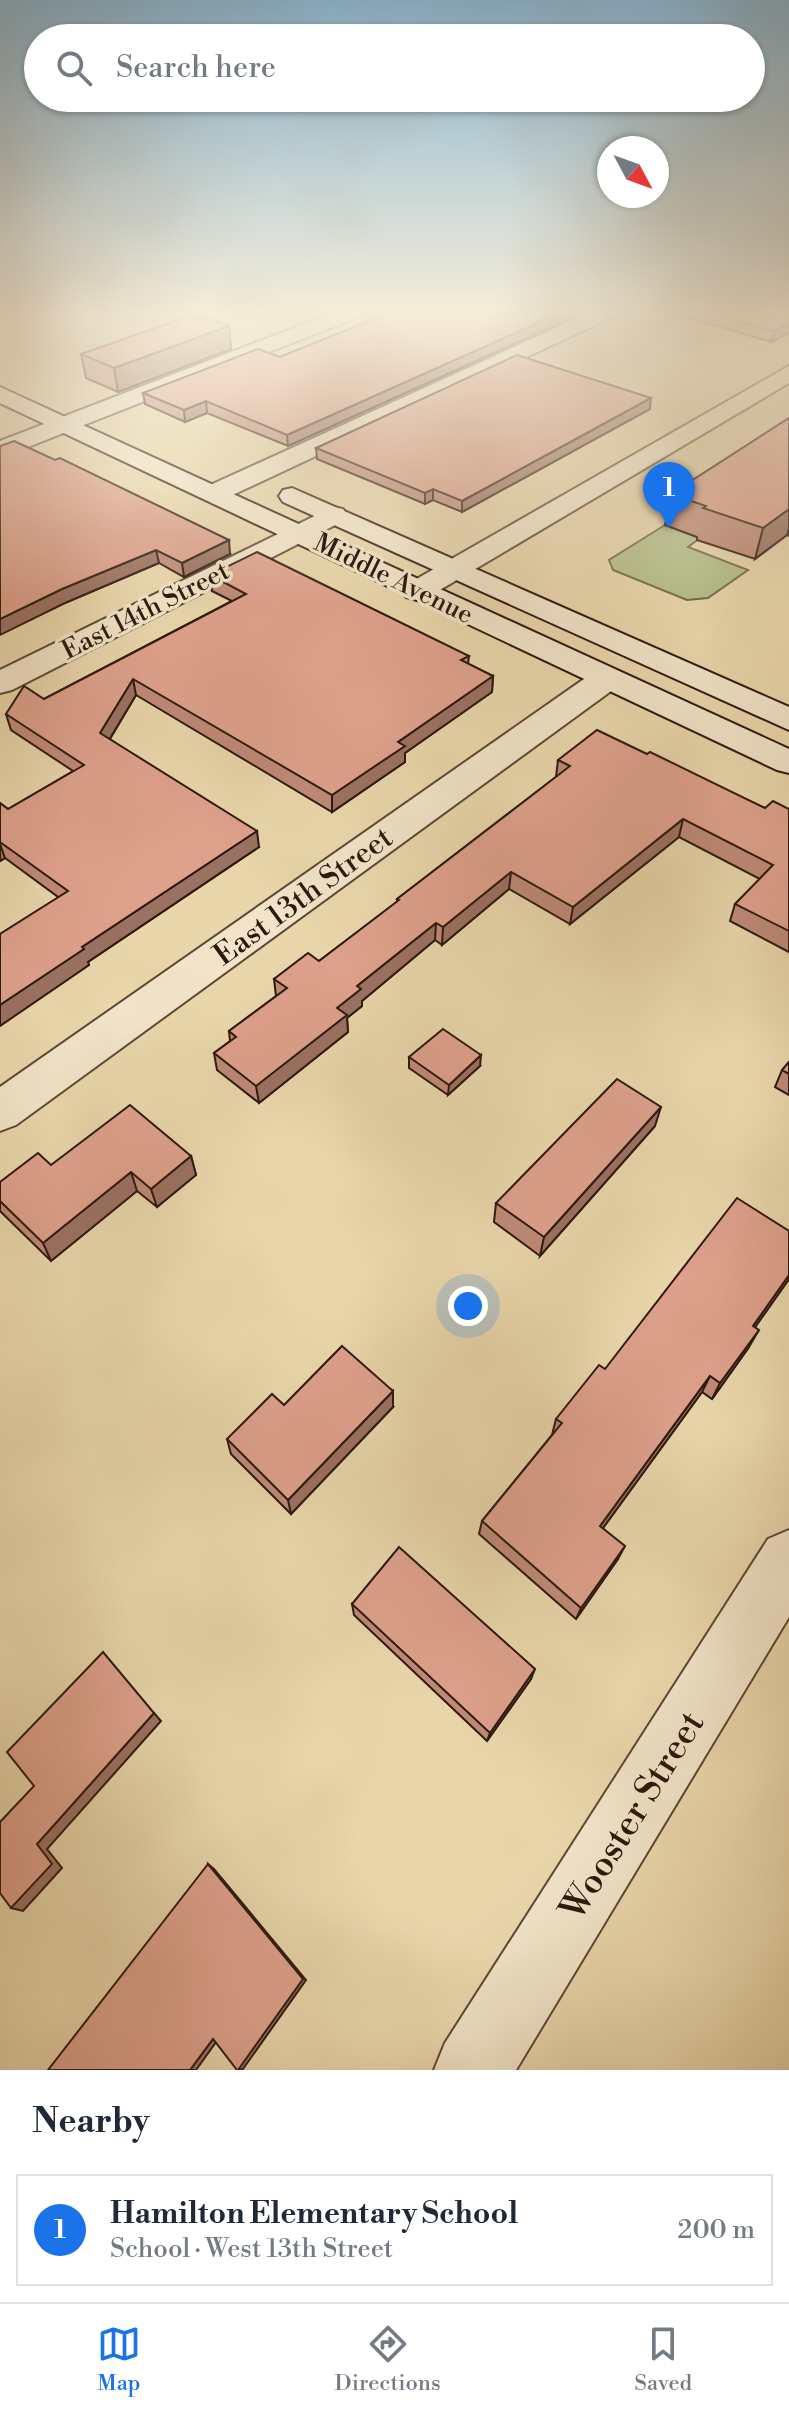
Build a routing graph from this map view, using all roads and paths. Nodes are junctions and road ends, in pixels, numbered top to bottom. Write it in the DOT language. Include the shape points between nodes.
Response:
graph roads {
  1 [pos="33,410"];
  2 [pos="93,410"];
  3 [pos="105,410"];
  4 [pos="398,410"];
  5 [pos="726,410"];
  6 [pos="99,412"];
  7 [pos="66,425"];
  8 [pos="154,436"];
  9 [pos="0,450"];
  10 [pos="223,466"];
  11 [pos="251,478"];
  12 [pos="215,493"];
  13 [pos="333,515"];
  14 [pos="299,532"];
  15 [pos="454,569"];
  16 [pos="417,591"];
  17 [pos="606,679"];
  18 [pos="0,683"];
  19 [pos="789,720"];
  20 [pos="789,762"];
  21 [pos="0,1112"];
  22 [pos="789,1560"];
  23 [pos="472,2070"];
  1 -- 7 [label="street, Middle Avenue"];
  2 -- 6 [label="street"];
  3 -- 6 [label="street"];
  4 -- 11 [label="street"];
  5 -- 15 [label="street"];
  6 -- 7 [label="street"];
  6 -- 8 [label="street"];
  7 -- 9 [label="street"];
  7 -- 12 [label="street, Middle Avenue"];
  10 -- 11 [label="street, Middle Avenue"];
  11 -- 12 [label="street"];
  11 -- 13 [label="street, Middle Avenue"];
  12 -- 14 [label="street, Middle Avenue"];
  13 -- 14 [label="street, East 14th Street"];
  13 -- 15 [label="street, Middle Avenue"];
  14 -- 16 [label="street, Middle Avenue"];
  14 -- 18 [label="street, East 14th Street"];
  15 -- 16 [label="street"];
  15 -- 19 [label="street, Middle Avenue"];
  16 -- 17 [label="street, Middle Avenue"];
  17 -- 20 [label="street, Middle Avenue"];
  17 -- 21 [label="street, East 13th Street"];
  22 -- 23 [label="street, Wooster Street"];
}
